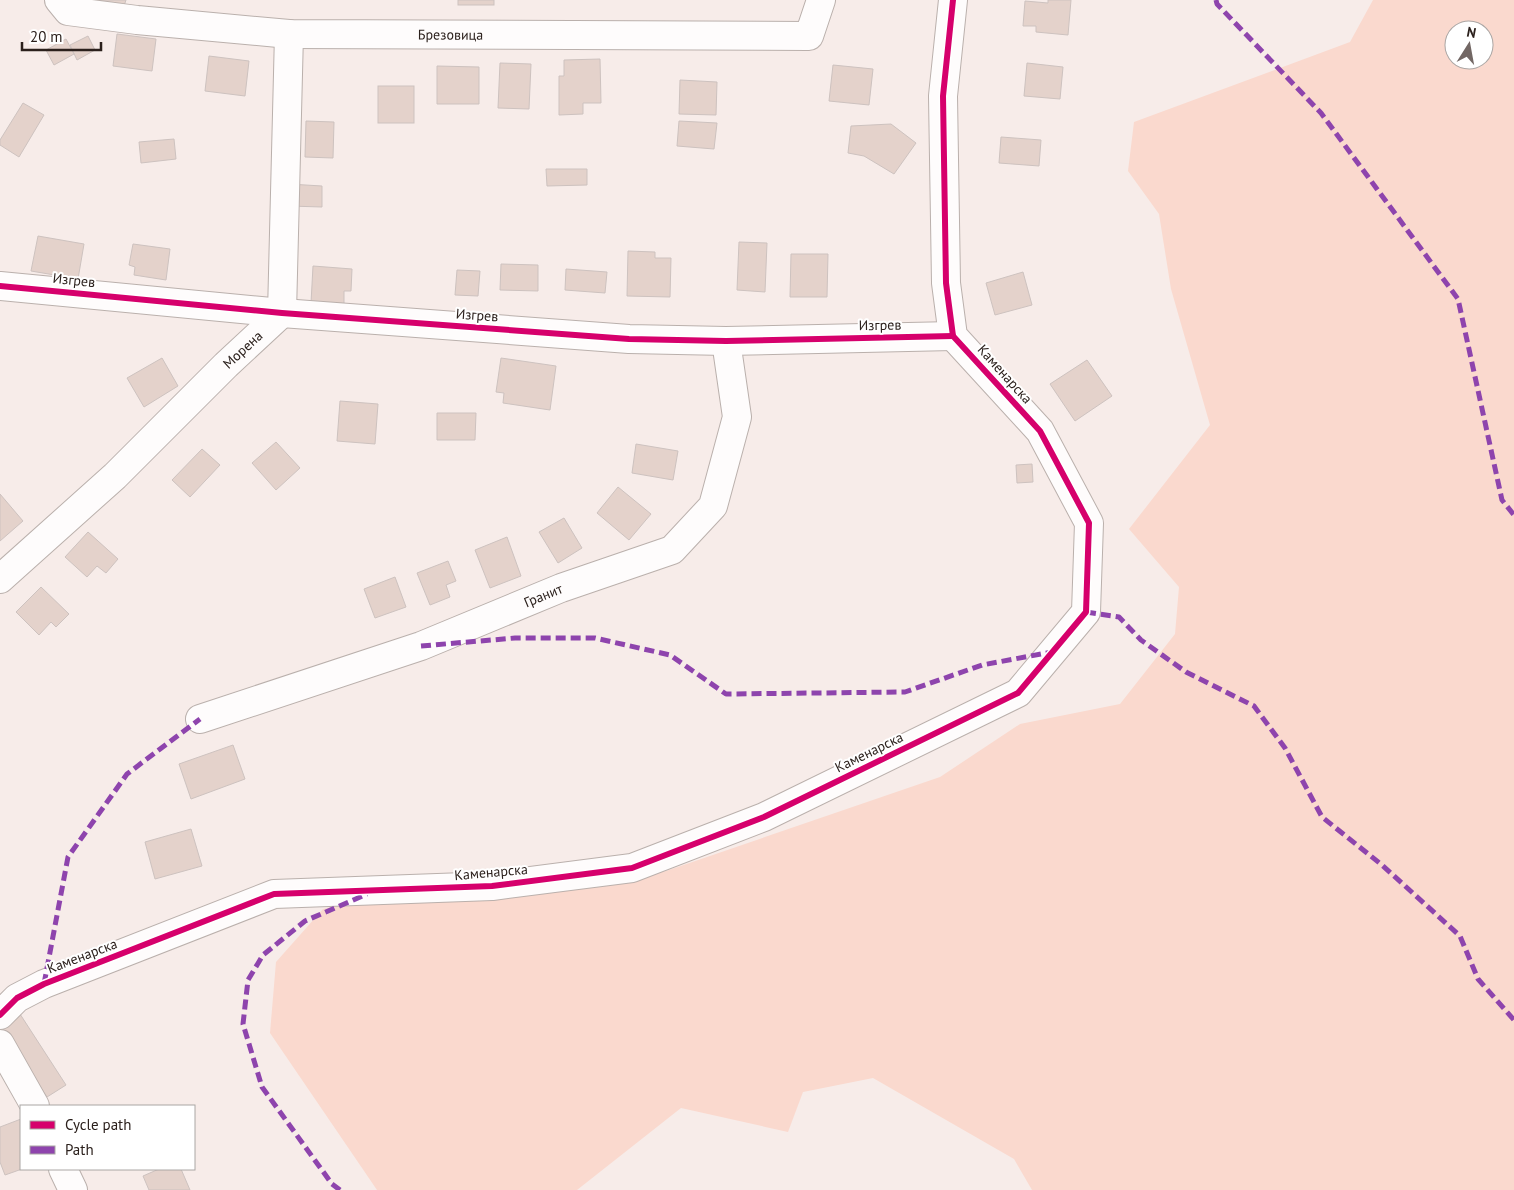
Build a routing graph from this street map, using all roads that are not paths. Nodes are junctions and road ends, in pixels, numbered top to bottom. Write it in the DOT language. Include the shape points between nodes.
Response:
graph roads {
  1 [pos="58,0"];
  2 [pos="821,0"];
  3 [pos="953,0"];
  4 [pos="289,34"];
  5 [pos="0,286"];
  6 [pos="282,313"];
  7 [pos="953,336"];
  8 [pos="726,341"];
  9 [pos="0,579"];
  10 [pos="200,720"];
  11 [pos="0,1015"];
  12 [pos="0,1044"];
  13 [pos="34,1105"];
  14 [pos="63,1170"];
  15 [pos="73,1190"];
  1 -- 4 [label="street, Брезовица" via="68,11"];
  2 -- 4 [label="street, Брезовица" via="808,36"];
  3 -- 7 [label="street" via="943,96 946,283"];
  4 -- 6 [label="street"];
  5 -- 6 [label="street, Изгрев"];
  6 -- 8 [label="street, Изгрев" via="629,340"];
  6 -- 9 [label="street, Морена" via="115,476"];
  7 -- 8 [label="street, Изгрев"];
  7 -- 11 [label="street, Каменарска" via="1040,431 1089,523 1086,612 1018,693 764,818 632,868 492,886 274,894 44,984 17,998"];
  8 -- 10 [label="street, Гранит" via="737,417 713,506 672,550 561,588 421,646"];
  12 -- 13 [label="street"];
  14 -- 15 [label="street"];
}
